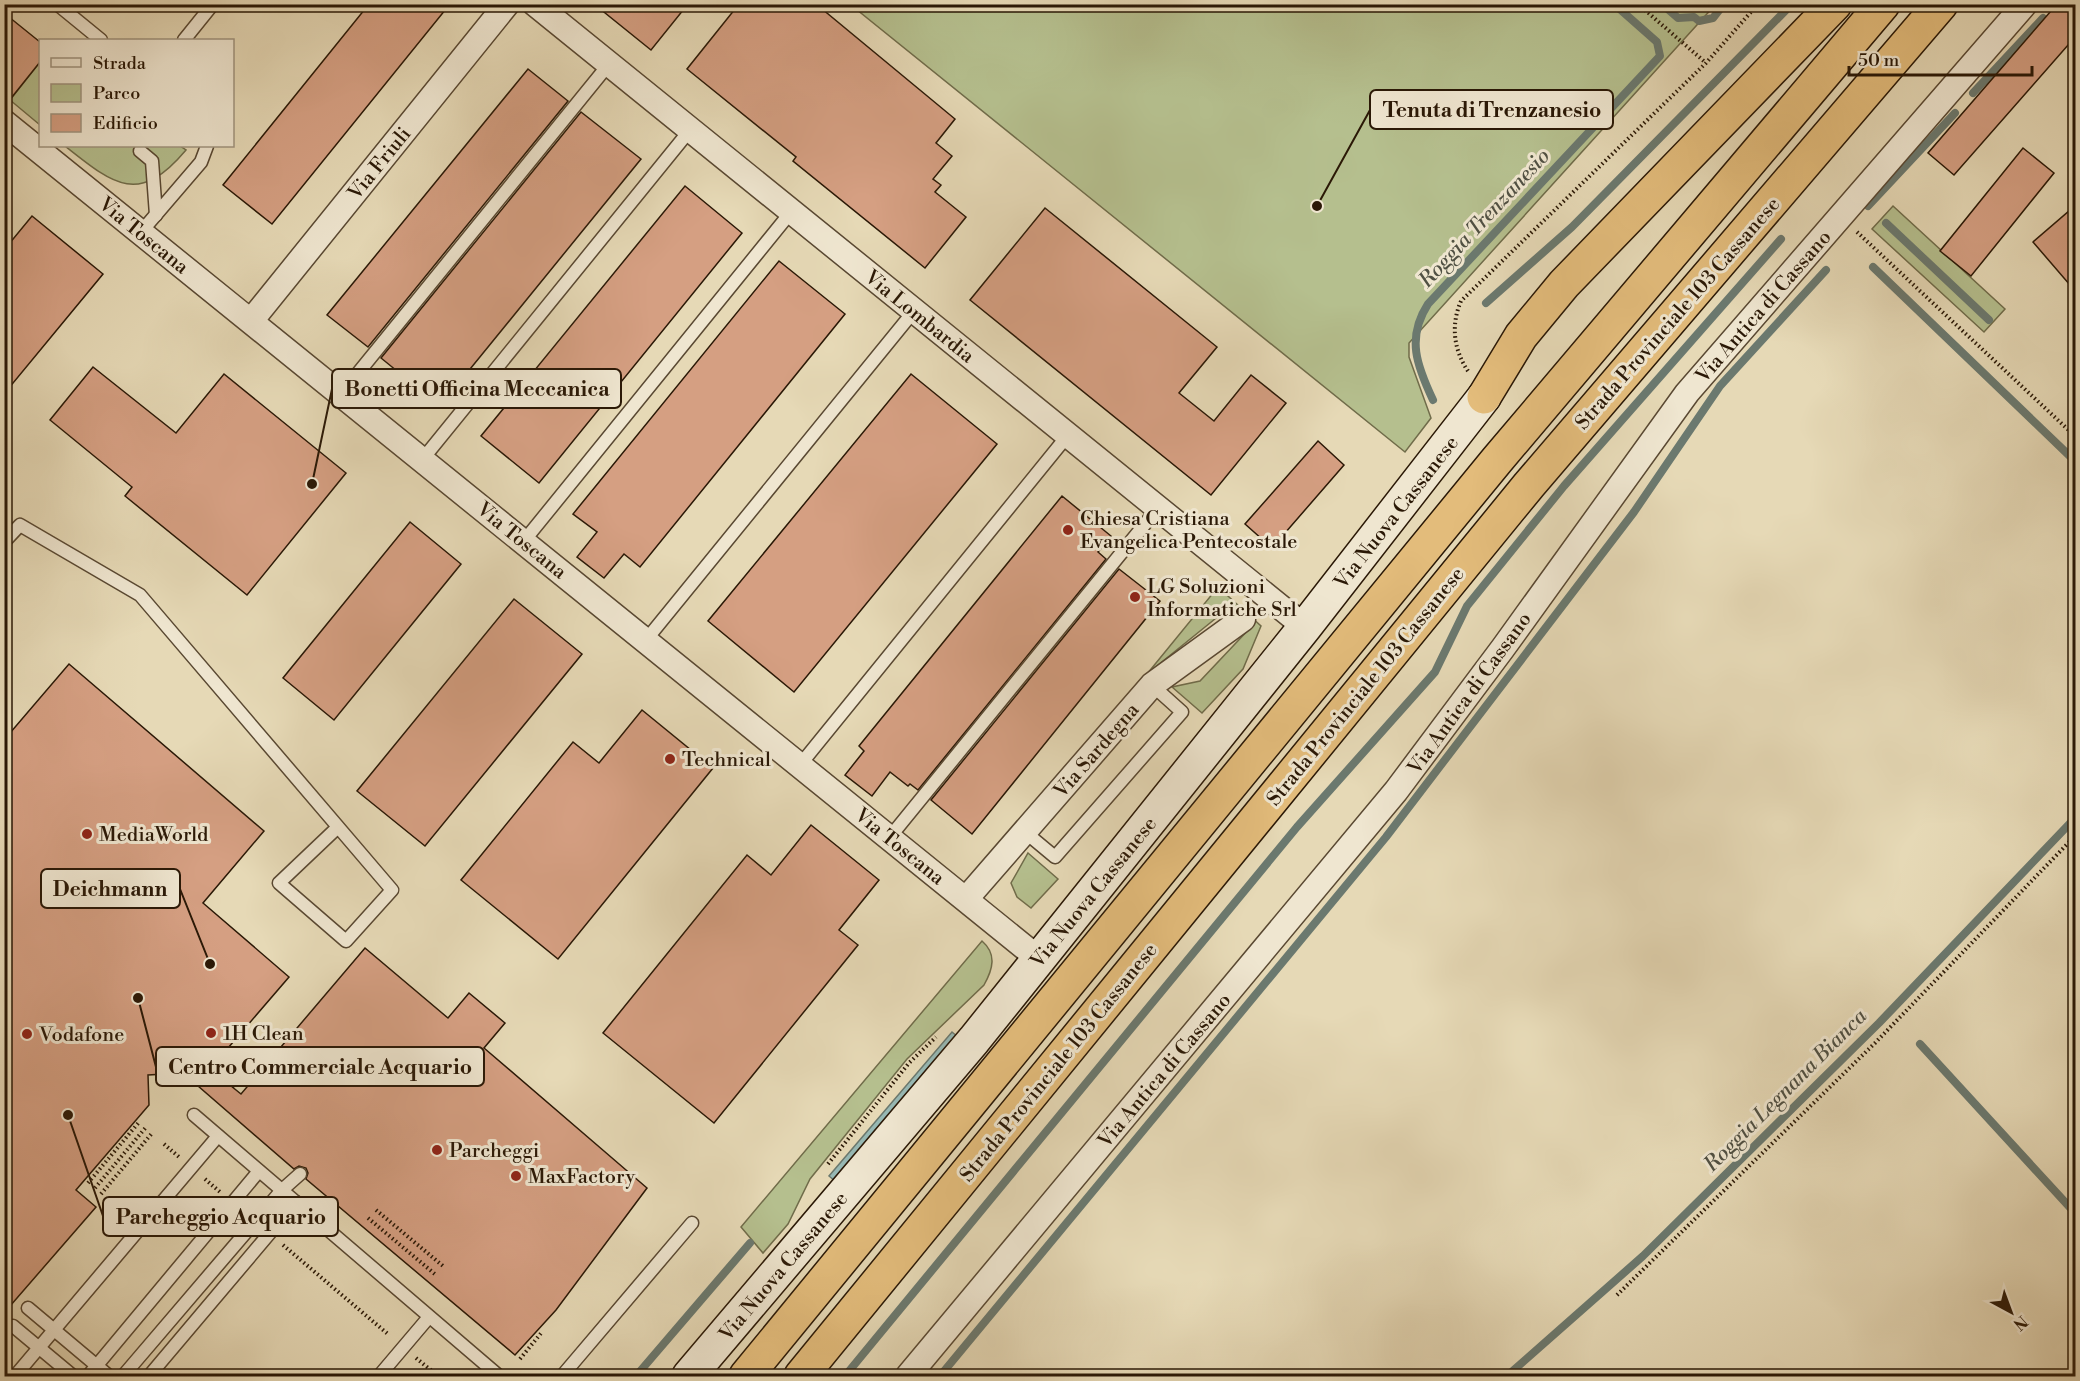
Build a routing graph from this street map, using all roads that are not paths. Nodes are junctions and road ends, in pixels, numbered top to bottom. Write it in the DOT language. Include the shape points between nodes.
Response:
graph roads {
  1 [pos="57,4"];
  2 [pos="213,4"];
  3 [pos="507,4"];
  4 [pos="535,4"];
  5 [pos="1834,4"];
  6 [pos="1883,4"];
  7 [pos="1941,4"];
  8 [pos="2025,4"];
  9 [pos="100,39"];
  10 [pos="185,39"];
  11 [pos="609,64"];
  12 [pos="4,122"];
  13 [pos="690,130"];
  14 [pos="39,147"];
  15 [pos="40,147"];
  16 [pos="207,147"];
  17 [pos="140,151"];
  18 [pos="791,212"];
  19 [pos="149,224"];
  20 [pos="914,311"];
  21 [pos="251,321"];
  22 [pos="341,394"];
  23 [pos="1484,397"];
  24 [pos="1068,435"];
  25 [pos="422,460"];
  26 [pos="1158,508"];
  27 [pos="524,541"];
  28 [pos="4,542"];
  29 [pos="1243,619"];
  30 [pos="1305,627"];
  31 [pos="646,640"];
  32 [pos="1152,685"];
  33 [pos="800,765"];
  34 [pos="338,827"];
  35 [pos="1025,832"];
  36 [pos="890,837"];
  37 [pos="966,899"];
  38 [pos="1039,959"];
  39 [pos="194,1115"];
  40 [pos="218,1136"];
  41 [pos="259,1171"];
  42 [pos="300,1174"];
  43 [pos="282,1190"];
  44 [pos="296,1202"];
  45 [pos="692,1223"];
  46 [pos="28,1308"];
  47 [pos="429,1317"];
  48 [pos="13,1326"];
  49 [pos="54,1330"];
  50 [pos="39,1348"];
  51 [pos="97,1366"];
  52 [pos="808,1369"];
  53 [pos="15,1377"];
  54 [pos="73,1377"];
  55 [pos="88,1377"];
  56 [pos="109,1377"];
  57 [pos="123,1377"];
  58 [pos="149,1377"];
  59 [pos="379,1377"];
  60 [pos="499,1377"];
  61 [pos="562,1377"];
  62 [pos="689,1377"];
  63 [pos="746,1377"];
  64 [pos="908,1377"];
  1 -- 9 [label="lane"];
  2 -- 10 [label="lane"];
  3 -- 21 [label="street, Via Friuli"];
  4 -- 11 [label="street, Via Lombardia"];
  5 -- 23 [label="highway" via="1564,284 1521,336"];
  6 -- 63 [label="highway, Strada Provinciale 103 Cassanese" via="1497,460"];
  7 -- 52 [label="highway, Strada Provinciale 103 Cassanese" via="1529,485"];
  8 -- 64 [label="street, Via Antica di Cassano" via="1687,393 1396,791"];
  11 -- 13 [label="street, Via Lombardia"];
  11 -- 22 [label="lane"];
  12 -- 14 [label="street, Via Toscana"];
  13 -- 18 [label="street, Via Lombardia"];
  13 -- 25 [label="lane"];
  15 -- 19 [label="street, Via Toscana"];
  16 -- 19 [label="lane" via="201,162"];
  17 -- 19 [label="lane" via="152,161"];
  18 -- 20 [label="street, Via Lombardia"];
  18 -- 27 [label="lane"];
  19 -- 21 [label="street, Via Toscana"];
  20 -- 24 [label="street, Via Lombardia"];
  20 -- 31 [label="lane"];
  21 -- 22 [label="street, Via Toscana"];
  22 -- 25 [label="street, Via Toscana"];
  23 -- 30 [label="street, Via Nuova Cassanese"];
  24 -- 26 [label="street, Via Lombardia"];
  24 -- 33 [label="lane"];
  25 -- 27 [label="street, Via Toscana"];
  26 -- 30 [label="street, Via Lombardia"];
  26 -- 36 [label="lane"];
  27 -- 31 [label="street, Via Toscana"];
  28 -- 34 [label="lane" via="20,525 140,596"];
  29 -- 32 [label="street, Via Sardegna"];
  30 -- 38 [label="street, Via Nuova Cassanese"];
  31 -- 33 [label="street, Via Toscana"];
  32 -- 35 [label="street, Via Sardegna"];
  32 -- 35 [label="lane" via="1182,712 1055,857"];
  33 -- 36 [label="street, Via Toscana"];
  34 -- 34 [label="lane" via="279,882 346,941 392,890"];
  35 -- 37 [label="street, Via Sardegna"];
  36 -- 37 [label="street, Via Toscana"];
  37 -- 38 [label="street, Via Toscana"];
  38 -- 62 [label="street, Via Nuova Cassanese"];
  39 -- 40 [label="lane"];
  40 -- 41 [label="lane"];
  40 -- 49 [label="lane"];
  41 -- 43 [label="lane"];
  41 -- 51 [label="lane"];
  42 -- 43 [label="lane"];
  43 -- 44 [label="lane"];
  43 -- 57 [label="lane"];
  44 -- 47 [label="lane"];
  44 -- 58 [label="lane"];
  45 -- 61 [label="lane"];
  46 -- 49 [label="lane"];
  47 -- 59 [label="lane"];
  47 -- 60 [label="lane"];
  48 -- 50 [label="lane"];
  49 -- 50 [label="lane"];
  49 -- 51 [label="lane"];
  50 -- 53 [label="lane"];
  50 -- 54 [label="lane"];
  51 -- 55 [label="lane"];
  51 -- 56 [label="lane"];
}
